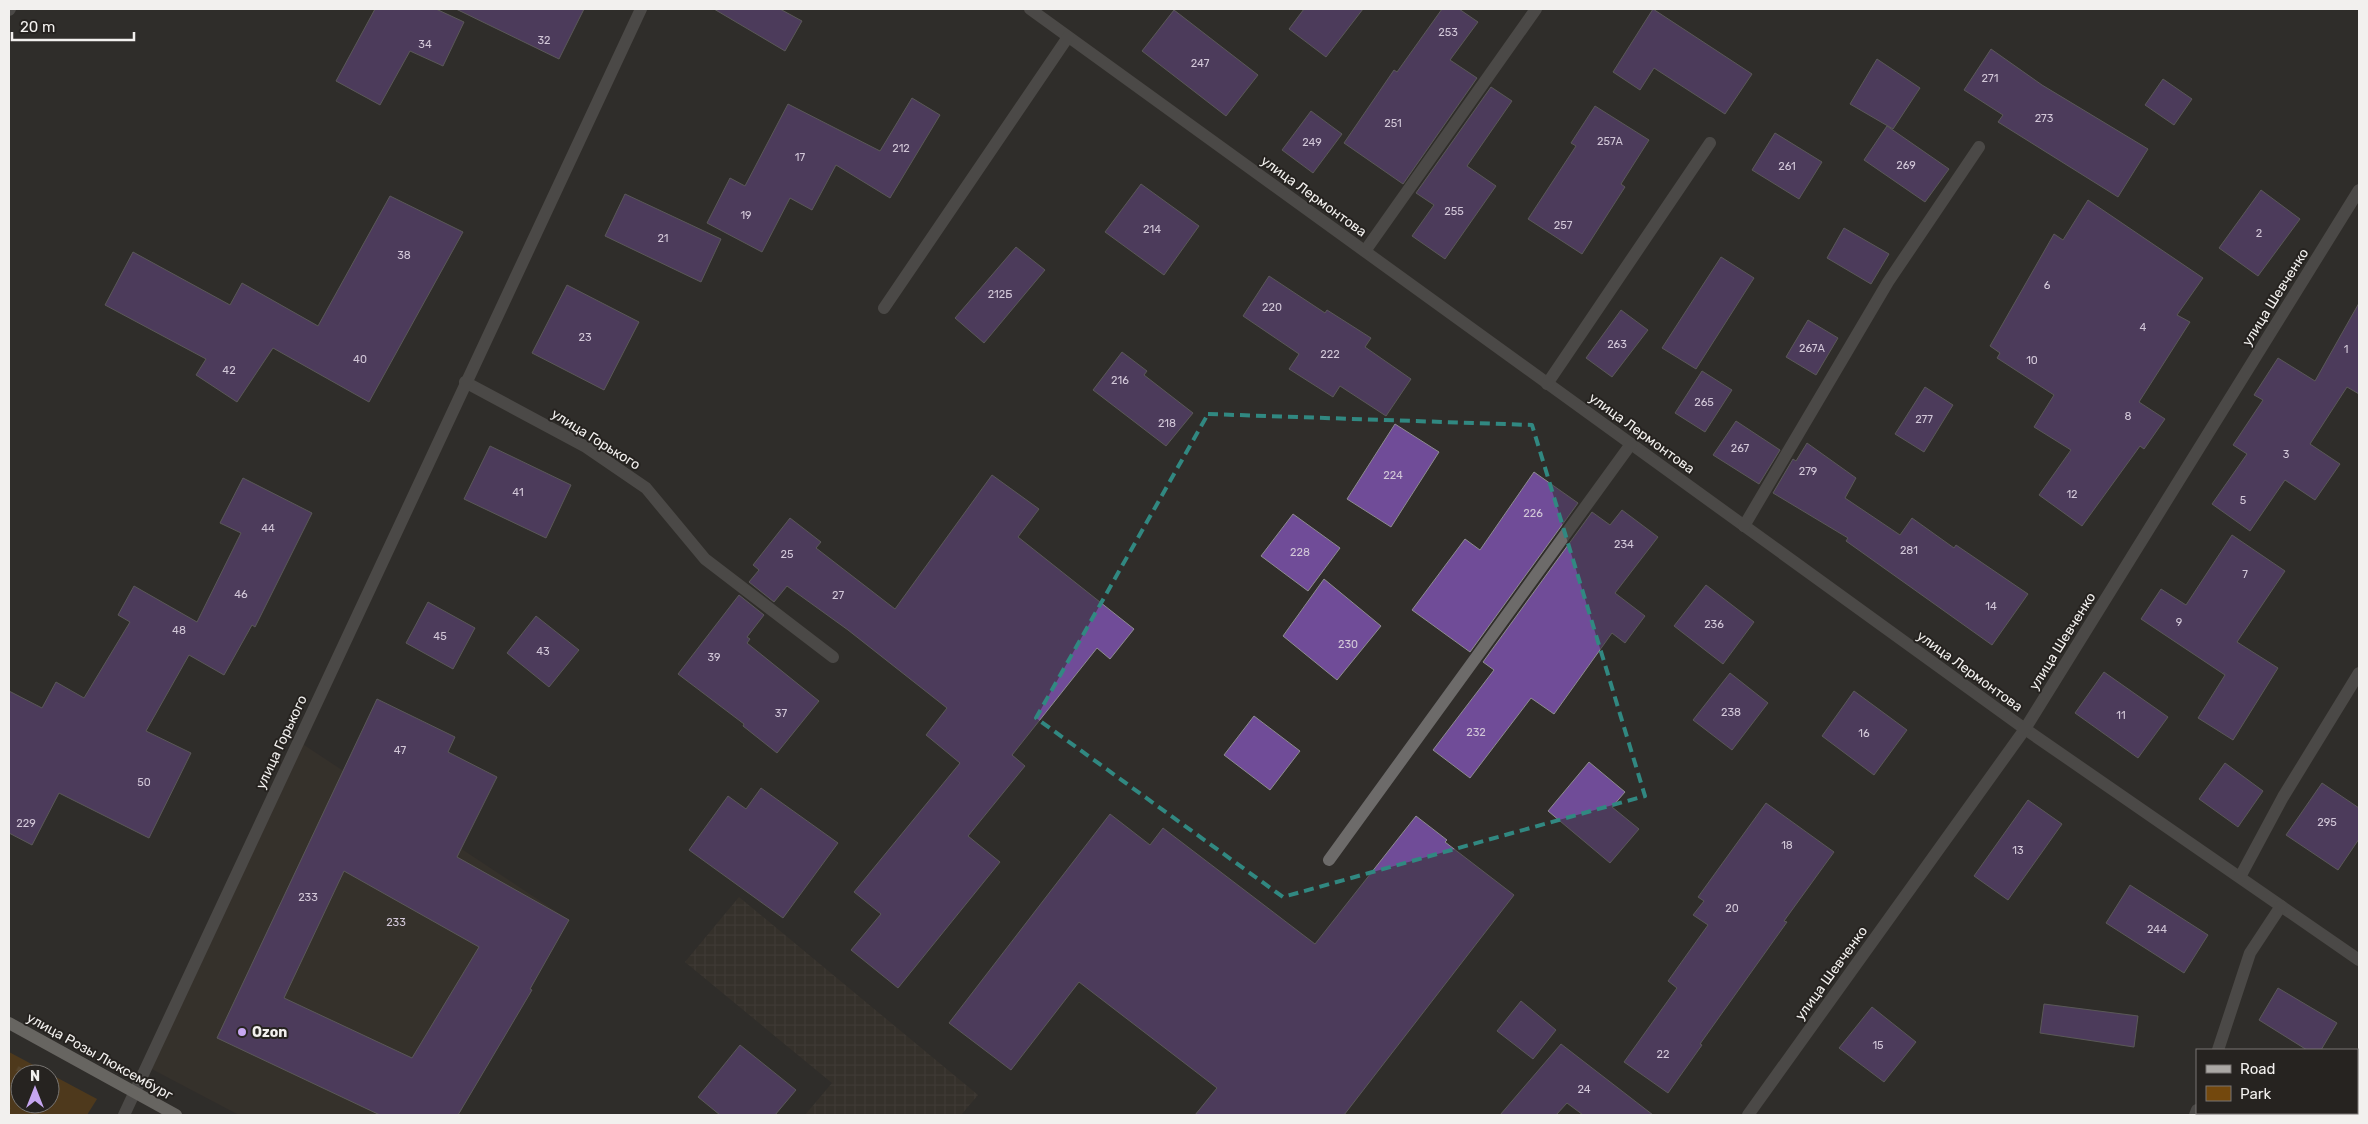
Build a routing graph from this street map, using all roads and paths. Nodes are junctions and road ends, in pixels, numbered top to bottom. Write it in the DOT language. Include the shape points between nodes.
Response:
graph roads {
  1 [pos="641,9"];
  2 [pos="1536,9"];
  3 [pos="1035,10"];
  4 [pos="1068,37"];
  5 [pos="1710,143"];
  6 [pos="1979,147"];
  7 [pos="2359,190"];
  8 [pos="1365,251"];
  9 [pos="884,308"];
  10 [pos="465,382"];
  11 [pos="1548,384"];
  12 [pos="1631,444"];
  13 [pos="1744,526"];
  14 [pos="833,657"];
  15 [pos="2359,673"];
  16 [pos="2025,729"];
  17 [pos="1329,860"];
  18 [pos="2240,877"];
  19 [pos="2281,906"];
  20 [pos="2359,960"];
  21 [pos="9,1023"];
  22 [pos="2218,1049"];
  23 [pos="135,1093"];
  24 [pos="124,1115"];
  25 [pos="176,1115"];
  26 [pos="1748,1115"];
  1 -- 10 [label="street, улица Горького"];
  2 -- 8 [label="street"];
  3 -- 4 [label="street, улица Лермонтова"];
  4 -- 8 [label="street, улица Лермонтова"];
  4 -- 9 [label="street"];
  5 -- 11 [label="street"];
  6 -- 13 [label="street" via="1888,282"];
  7 -- 16 [label="street, улица Шевченко"];
  8 -- 11 [label="street, улица Лермонтова"];
  10 -- 14 [label="street, улица Горького" via="586,447 646,488 705,559"];
  10 -- 23 [label="street, улица Горького"];
  11 -- 12 [label="street, улица Лермонтова"];
  12 -- 13 [label="street, улица Лермонтова"];
  12 -- 17 [label="street"];
  13 -- 16 [label="street, улица Лермонтова"];
  15 -- 18 [label="street" via="2283,797"];
  16 -- 18 [label="street, улица Лермонтова"];
  16 -- 26 [label="street, улица Шевченко"];
  18 -- 19 [label="street, улица Лермонтова"];
  19 -- 20 [label="street, улица Лермонтова"];
  19 -- 22 [label="street" via="2250,953"];
  21 -- 23 [label="main road, улица Розы Люксембург"];
  23 -- 24 [label="street, улица Горького"];
  23 -- 25 [label="main road, улица Розы Люксембург"];
}
